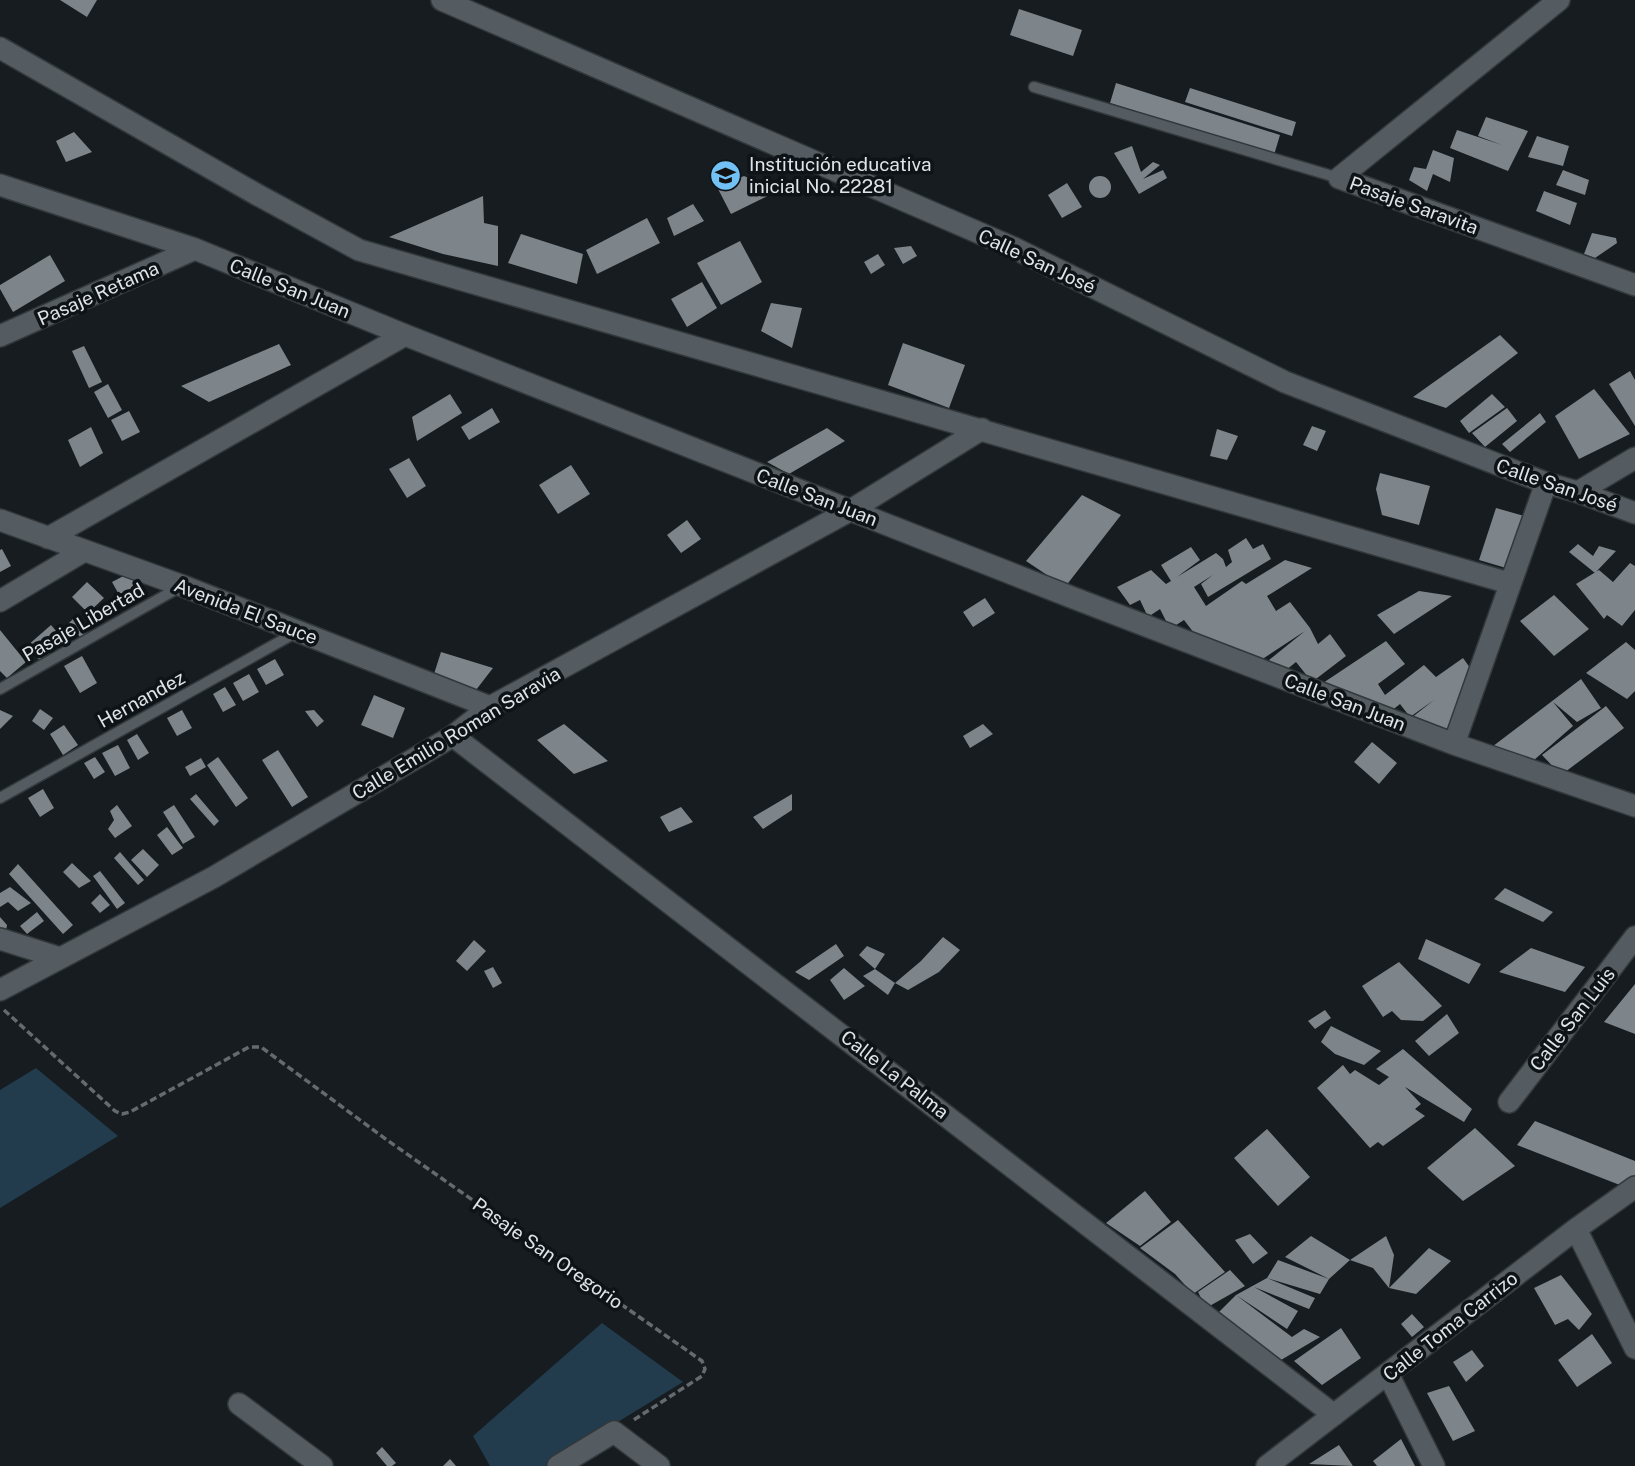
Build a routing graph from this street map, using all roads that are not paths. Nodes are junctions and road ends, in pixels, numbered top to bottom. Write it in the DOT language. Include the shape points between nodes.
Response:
graph roads {
  1 [pos="442,0"];
  2 [pos="1559,0"];
  3 [pos="0,48"];
  4 [pos="1034,87"];
  5 [pos="1339,177"];
  6 [pos="0,185"];
  7 [pos="195,249"];
  8 [pos="1635,285"];
  9 [pos="405,335"];
  10 [pos="0,336"];
  11 [pos="982,429"];
  12 [pos="1635,458"];
  13 [pos="1546,483"];
  14 [pos="1578,492"];
  15 [pos="851,510"];
  16 [pos="1635,513"];
  17 [pos="0,520"];
  18 [pos="48,538"];
  19 [pos="84,551"];
  20 [pos="1509,583"];
  21 [pos="183,586"];
  22 [pos="0,601"];
  23 [pos="299,631"];
  24 [pos="0,689"];
  25 [pos="490,707"];
  26 [pos="453,736"];
  27 [pos="1454,744"];
  28 [pos="0,798"];
  29 [pos="1635,806"];
  30 [pos="1635,937"];
  31 [pos="0,939"];
  32 [pos="60,958"];
  33 [pos="0,990"];
  34 [pos="1509,1102"];
  35 [pos="1635,1187"];
  36 [pos="1576,1229"];
  37 [pos="1635,1348"];
  38 [pos="1388,1374"];
  39 [pos="239,1404"];
  40 [pos="1334,1415"];
  41 [pos="322,1466"];
  42 [pos="558,1466"];
  43 [pos="659,1466"];
  44 [pos="1267,1466"];
  45 [pos="1434,1466"];
  1 -- 13 [label="street, Calle San José" via="1014,248 1285,382"];
  2 -- 5 [label="street, Pasaje Saravita"];
  3 -- 11 [label="street" via="359,250"];
  4 -- 5 [label="lane"];
  5 -- 8 [label="street, Pasaje Saravita"];
  6 -- 7 [label="street, Calle San Juan"];
  7 -- 9 [label="street, Calle San Juan"];
  7 -- 10 [label="street, Pasaje Retama"];
  9 -- 15 [label="street, Calle San Juan"];
  9 -- 18 [label="street"];
  11 -- 15 [label="street, Calle Emilio Roman Saravia"];
  11 -- 20 [label="street"];
  12 -- 14 [label="street"];
  13 -- 14 [label="street, Calle San José"];
  13 -- 20 [label="street"];
  14 -- 16 [label="street, Calle San José"];
  15 -- 25 [label="street, Calle Emilio Roman Saravia"];
  15 -- 27 [label="street, Calle San Juan"];
  17 -- 18 [label="street, Avenida El Sauce"];
  18 -- 19 [label="street, Avenida El Sauce"];
  19 -- 21 [label="street, Avenida El Sauce"];
  19 -- 22 [label="street"];
  20 -- 27 [label="street"];
  21 -- 23 [label="street, Avenida El Sauce"];
  21 -- 24 [label="lane, Pasaje Libertad"];
  23 -- 25 [label="street, Avenida El Sauce"];
  23 -- 28 [label="lane, Hernandez"];
  25 -- 26 [label="street, Calle Emilio Roman Saravia"];
  26 -- 32 [label="street, Calle Emilio Roman Saravia" via="214,877"];
  26 -- 40 [label="street, Calle La Palma"];
  27 -- 29 [label="street, Calle San Juan"];
  30 -- 34 [label="street, Calle San Luis"];
  31 -- 32 [label="street"];
  32 -- 33 [label="street, Calle Emilio Roman Saravia"];
  35 -- 36 [label="street, Calle Toma Carrizo"];
  36 -- 37 [label="street"];
  36 -- 38 [label="street, Calle Toma Carrizo"];
  38 -- 40 [label="street, Calle Toma Carrizo"];
  38 -- 45 [label="street"];
  39 -- 41 [label="street"];
  40 -- 44 [label="street, Calle Toma Carrizo"];
  42 -- 43 [label="street" via="614,1432"];
}
